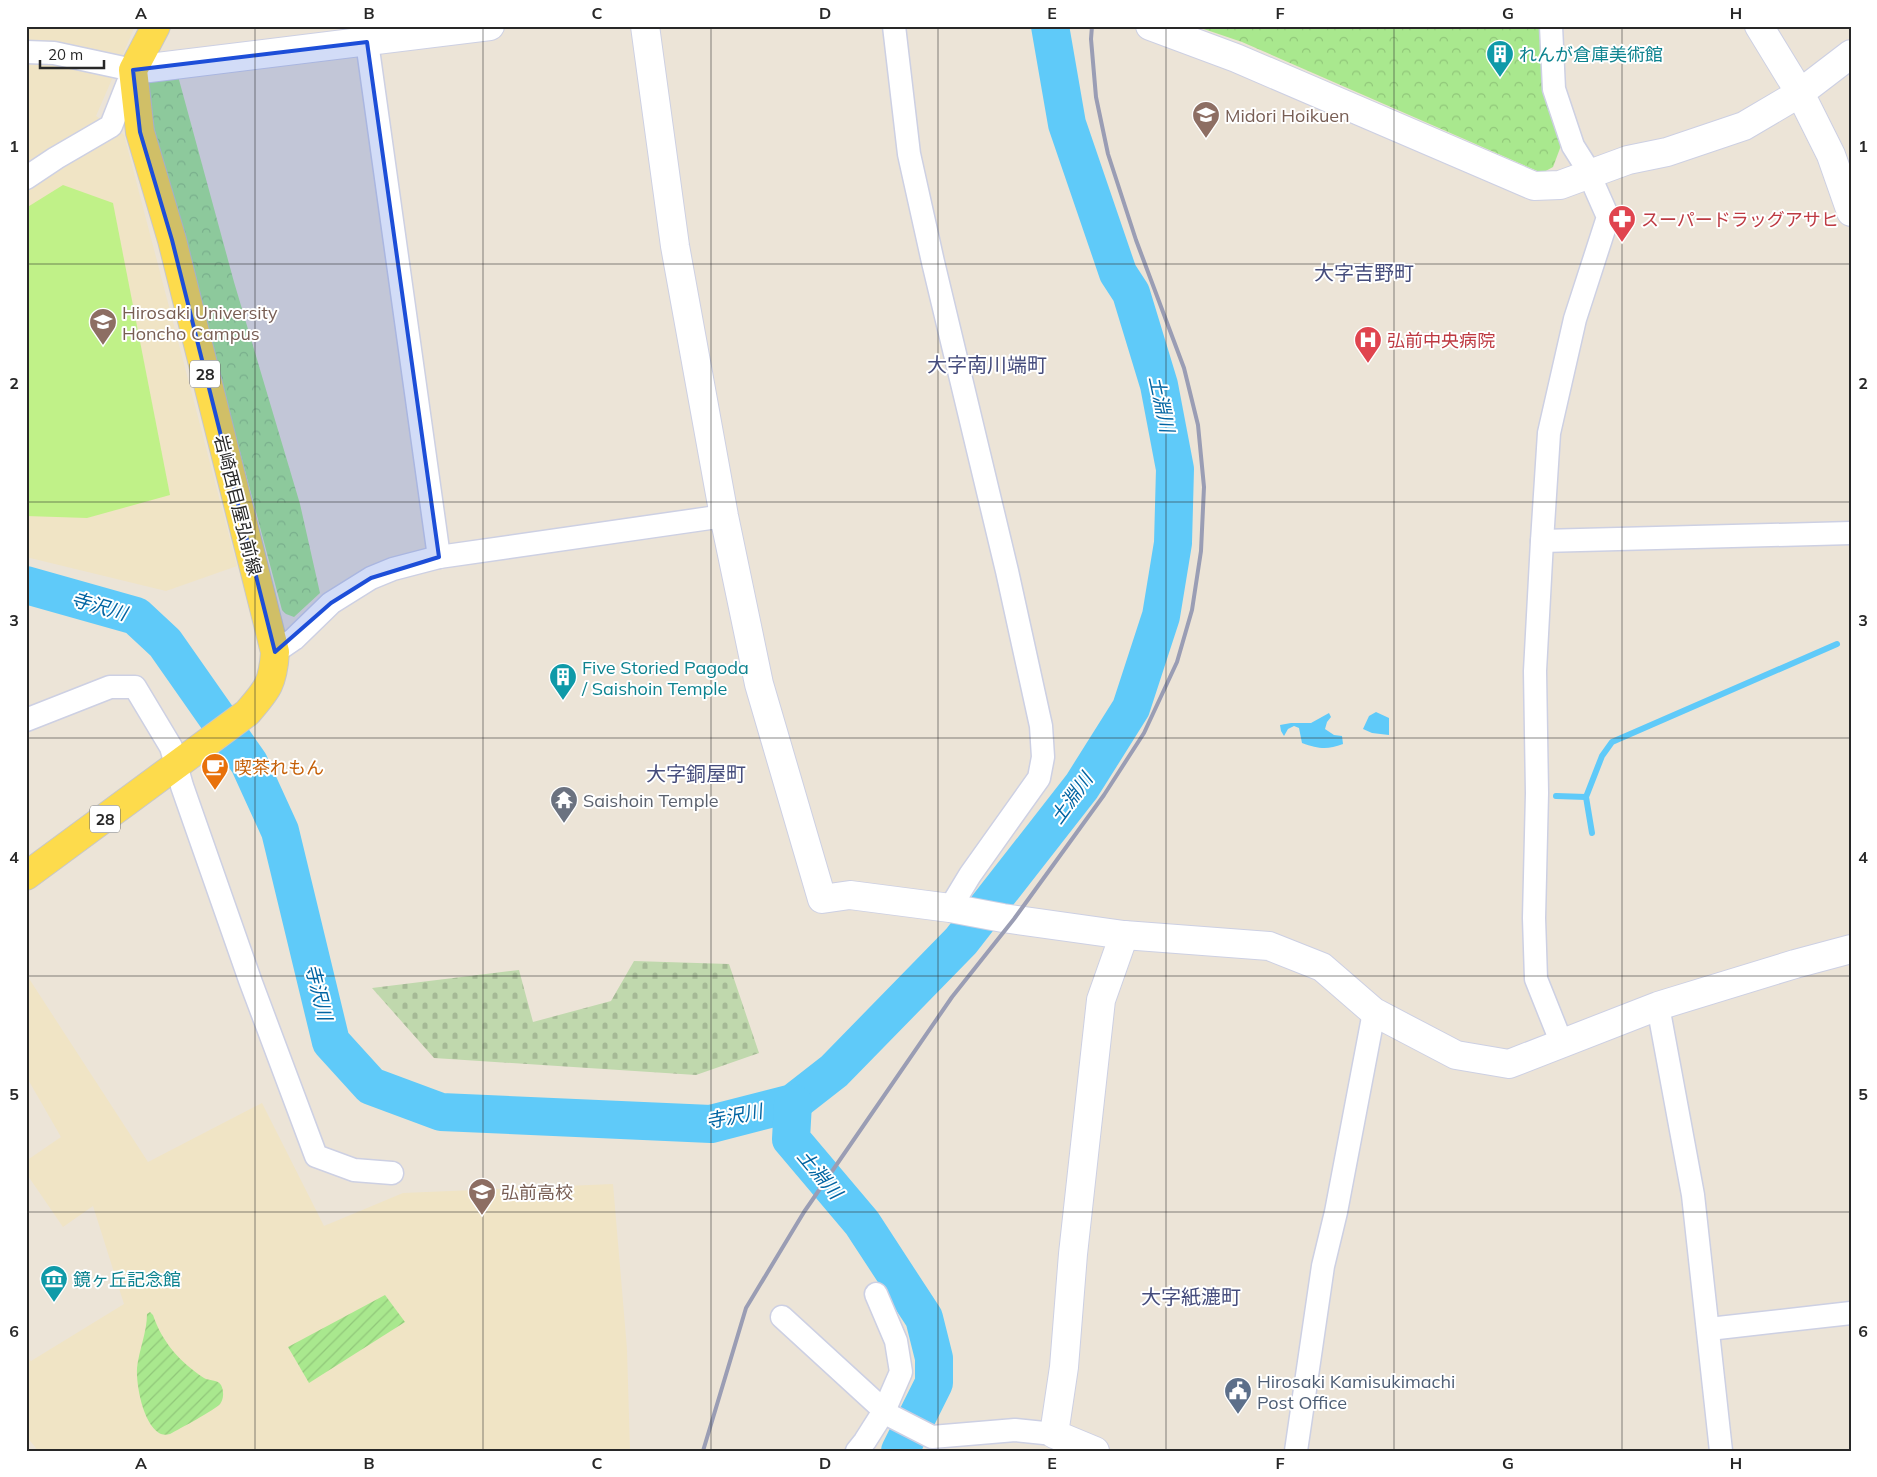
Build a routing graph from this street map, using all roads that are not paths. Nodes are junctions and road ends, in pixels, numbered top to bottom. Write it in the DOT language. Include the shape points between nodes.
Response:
graph roads {
  1 [pos="156,26"];
  2 [pos="490,26"];
  3 [pos="645,26"];
  4 [pos="894,26"];
  5 [pos="1150,26"];
  6 [pos="1551,26"];
  7 [pos="1759,26"];
  8 [pos="367,42"];
  9 [pos="26,52"];
  10 [pos="1851,54"];
  11 [pos="133,70"];
  12 [pos="1800,93"];
  13 [pos="1589,175"];
  14 [pos="26,178"];
  15 [pos="1851,212"];
  16 [pos="724,516"];
  17 [pos="1851,533"];
  18 [pos="1542,542"];
  19 [pos="439,557"];
  20 [pos="275,652"];
  21 [pos="26,720"];
  22 [pos="180,764"];
  23 [pos="26,876"];
  24 [pos="950,908"];
  25 [pos="1124,935"];
  26 [pos="1851,949"];
  27 [pos="1658,1006"];
  28 [pos="1374,1012"];
  29 [pos="1562,1044"];
  30 [pos="392,1173"];
  31 [pos="876,1294"];
  32 [pos="1851,1313"];
  33 [pos="782,1317"];
  34 [pos="1709,1330"];
  35 [pos="887,1413"];
  36 [pos="1054,1434"];
  37 [pos="857,1451"];
  38 [pos="1095,1451"];
  39 [pos="1296,1451"];
  40 [pos="1721,1451"];
  1 -- 11 [label="main road"];
  2 -- 8 [label="street"];
  3 -- 16 [label="street" via="675,246"];
  4 -- 24 [label="street" via="911,163 1007,571 1041,726 1043,756 1039,778"];
  5 -- 13 [label="street" via="1236,58 1534,186 1560,185"];
  6 -- 13 [label="street" via="1554,90 1573,146"];
  7 -- 12 [label="street"];
  8 -- 11 [label="street"];
  8 -- 19 [label="street"];
  9 -- 11 [label="street" via="54,53"];
  10 -- 12 [label="street"];
  11 -- 14 [label="street" via="111,126"];
  11 -- 20 [label="main road, 岩崎西目屋弘前線 / 28" via="140,132 172,240"];
  12 -- 13 [label="street" via="1744,126 1667,152 1628,160"];
  12 -- 15 [label="street" via="1831,155"];
  13 -- 18 [label="street" via="1608,217 1575,319 1549,433"];
  16 -- 19 [label="street"];
  16 -- 24 [label="street" via="759,684 822,899 850,895"];
  17 -- 18 [label="street"];
  18 -- 29 [label="street" via="1535,671 1536,978"];
  19 -- 20 [label="street" via="371,578 331,603 294,639"];
  20 -- 22 [label="main road, 岩崎西目屋弘前線 / 28" via="269,686 243,717"];
  21 -- 22 [label="street" via="110,686 135,687"];
  22 -- 23 [label="main road, 岩崎西目屋弘前線 / 28"];
  22 -- 30 [label="street" via="250,980 316,1156 354,1170"];
  24 -- 25 [label="street"];
  25 -- 28 [label="street" via="1269,946 1322,967"];
  25 -- 36 [label="street" via="1101,1000 1064,1367"];
  26 -- 27 [label="street"];
  27 -- 29 [label="street"];
  27 -- 34 [label="street" via="1693,1195"];
  28 -- 29 [label="street" via="1456,1055 1509,1064"];
  28 -- 39 [label="street" via="1323,1266"];
  31 -- 35 [label="street" via="896,1341 900,1372"];
  32 -- 34 [label="street"];
  33 -- 35 [label="street"];
  34 -- 40 [label="street"];
  35 -- 36 [label="street" via="932,1437 1015,1430"];
  35 -- 37 [label="street"];
  36 -- 38 [label="street"];
}
